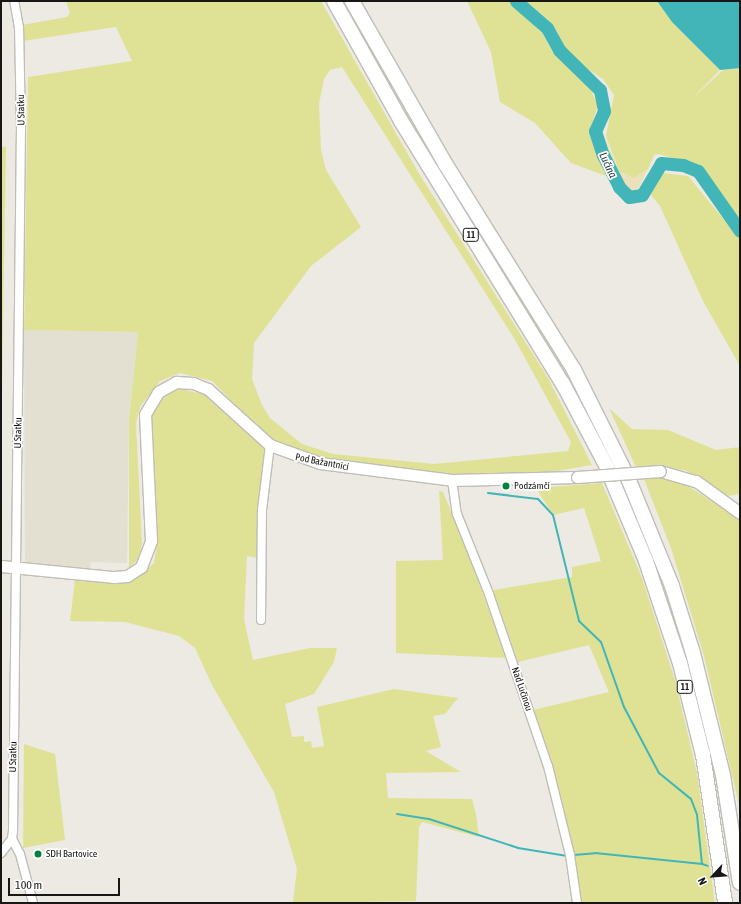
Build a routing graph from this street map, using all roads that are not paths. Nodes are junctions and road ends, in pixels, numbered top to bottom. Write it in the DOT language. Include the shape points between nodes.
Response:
graph roads {
  1 [pos="14,1"];
  2 [pos="334,1"];
  3 [pos="352,1"];
  4 [pos="270,445"];
  5 [pos="452,480"];
  6 [pos="740,513"];
  7 [pos="1,566"];
  8 [pos="16,568"];
  9 [pos="261,620"];
  10 [pos="12,839"];
  11 [pos="1,853"];
  12 [pos="740,883"];
  13 [pos="33,903"];
  14 [pos="577,903"];
  15 [pos="725,903"];
  1 -- 8 [label="street, U Statku" via="19,28 21,129"];
  2 -- 15 [label="highway, 11" via="401,121 560,378 610,474 646,561 680,663 703,755"];
  3 -- 12 [label="highway, 11" via="442,159 574,370 625,473 672,586 693,653 723,775"];
  4 -- 5 [label="street, Pod Bažantnicí" via="320,463"];
  4 -- 8 [label="street, Pod Bažantnicí" via="208,389 186,382 168,384 153,398 144,426 151,541 142,567 127,576 114,577"];
  4 -- 9 [label="street" via="262,510"];
  5 -- 6 [label="street, Pod Bažantnicí, bridge" via="577,477 660,471 690,478"];
  5 -- 14 [label="street, Nad Lučinou" via="457,514 490,594 548,766 570,855"];
  7 -- 8 [label="street, Pod Bažantnicí"];
  8 -- 10 [label="street, U Statku"];
  10 -- 11 [label="street"];
  10 -- 13 [label="street, U Statku" via="20,854"];
}
